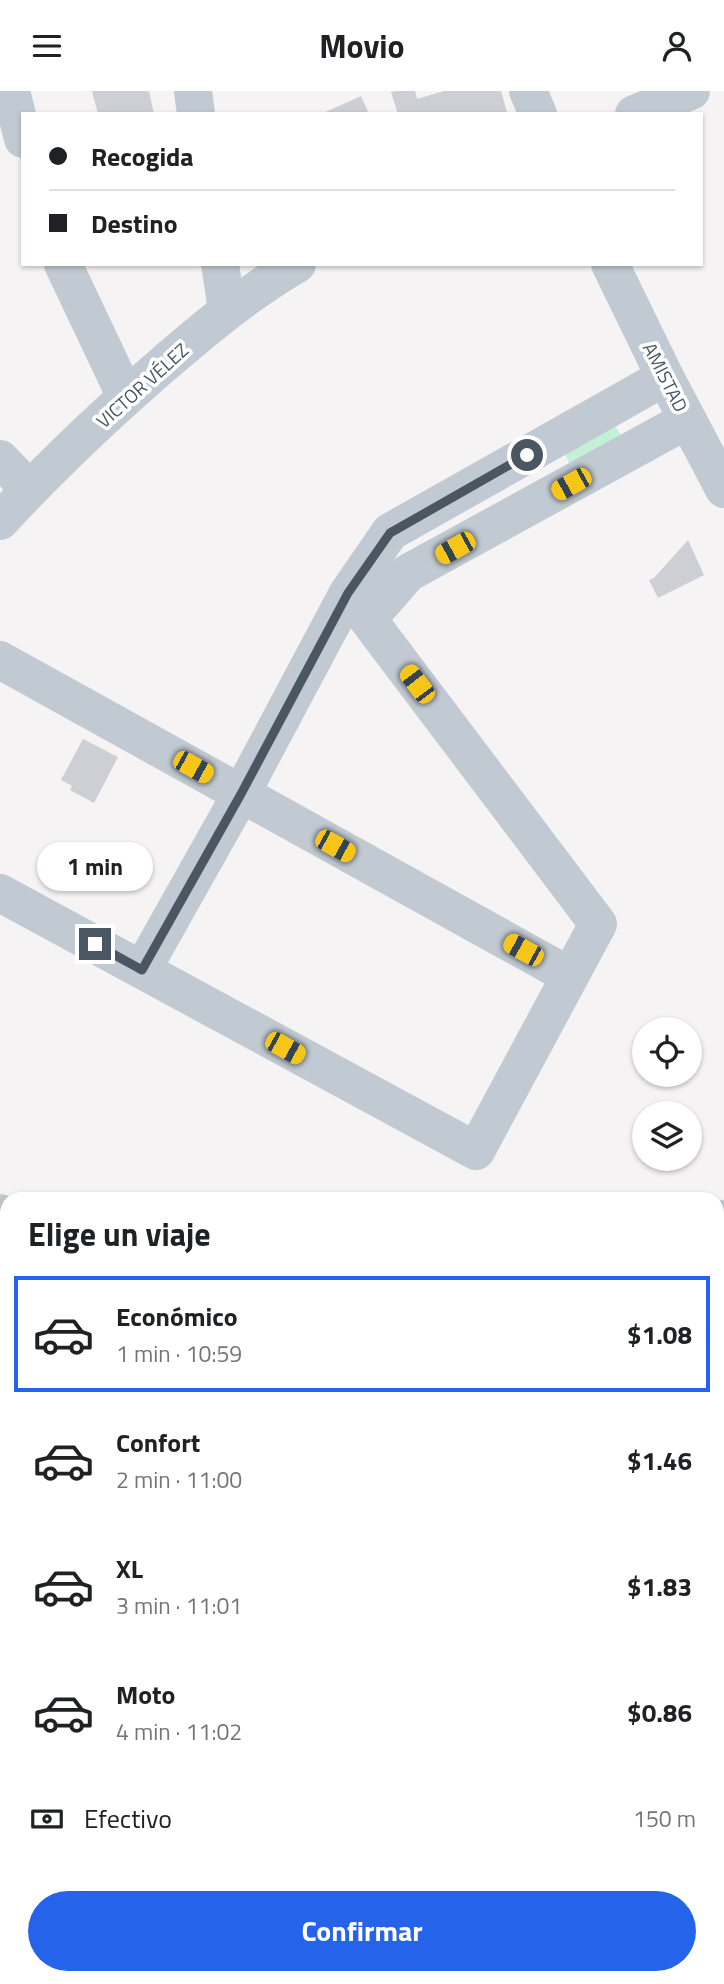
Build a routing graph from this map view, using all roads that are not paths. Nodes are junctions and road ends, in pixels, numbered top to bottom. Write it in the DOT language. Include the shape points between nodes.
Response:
graph roads {
  1 [pos="11,91"];
  2 [pos="193,91"];
  3 [pos="528,91"];
  4 [pos="691,91"];
  5 [pos="196,112"];
  6 [pos="537,112"];
  7 [pos="639,112"];
  8 [pos="21,131"];
  9 [pos="64,266"];
  10 [pos="220,266"];
  11 [pos="294,266"];
  12 [pos="611,266"];
  13 [pos="227,310"];
  14 [pos="665,377"];
  15 [pos="126,397"];
  16 [pos="687,420"];
  17 [pos="0,459"];
  18 [pos="29,489"];
  19 [pos="724,489"];
  20 [pos="0,521"];
  21 [pos="358,606"];
  22 [pos="0,660"];
  23 [pos="241,794"];
  24 [pos="0,893"];
  25 [pos="142,970"];
  26 [pos="570,976"];
  1 -- 8 [label="street"];
  2 -- 5 [label="street"];
  3 -- 6 [label="street"];
  4 -- 7 [label="street"];
  9 -- 15 [label="street"];
  10 -- 13 [label="street"];
  11 -- 13 [label="street, VICTOR VÉLEZ"];
  12 -- 14 [label="street, AMISTAD"];
  13 -- 15 [label="street, VICTOR VÉLEZ"];
  14 -- 16 [label="street, AMISTAD"];
  14 -- 21 [label="street" via="390,533"];
  15 -- 18 [label="street, VICTOR VÉLEZ"];
  16 -- 19 [label="street, AMISTAD"];
  16 -- 21 [label="street" via="408,573"];
  17 -- 18 [label="street"];
  18 -- 20 [label="street, VICTOR VÉLEZ"];
  21 -- 23 [label="street"];
  21 -- 26 [label="street" via="598,924"];
  22 -- 23 [label="street"];
  23 -- 25 [label="street"];
  23 -- 26 [label="street"];
  24 -- 25 [label="street"];
  25 -- 26 [label="street" via="476,1151"];
}
